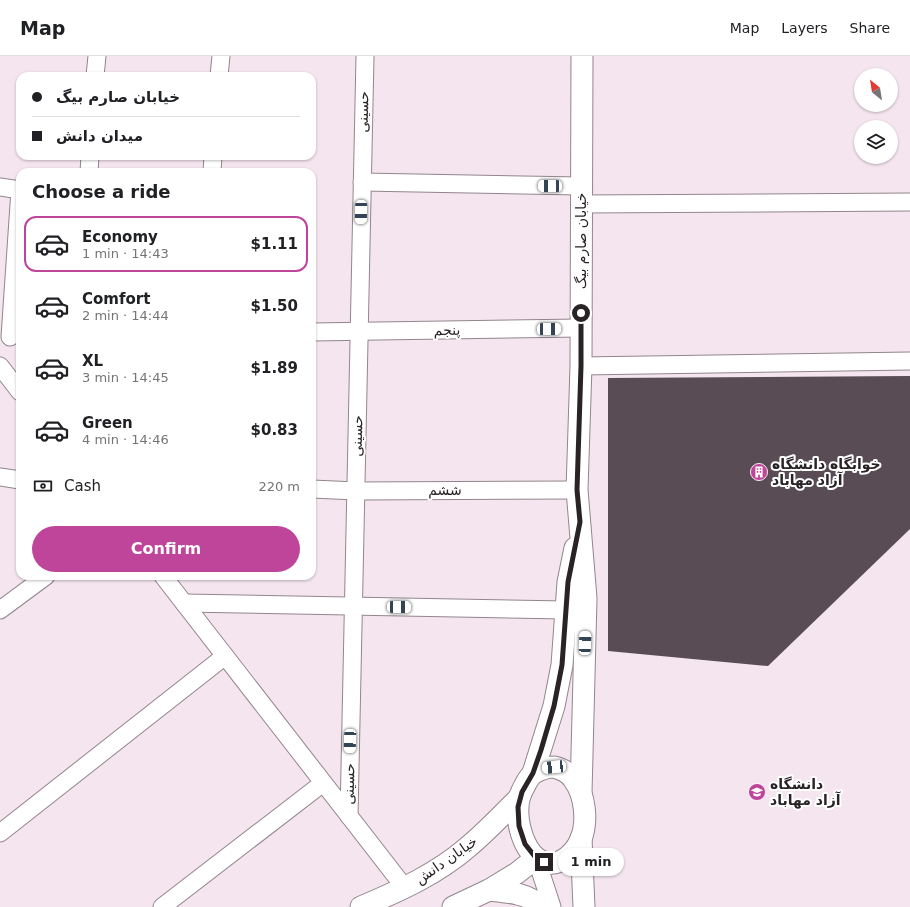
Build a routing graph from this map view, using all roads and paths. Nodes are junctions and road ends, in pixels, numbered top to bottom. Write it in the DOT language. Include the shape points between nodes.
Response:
graph roads {
  1 [pos="97,56"];
  2 [pos="220,56"];
  3 [pos="365,56"];
  4 [pos="582,56"];
  5 [pos="95,72"];
  6 [pos="219,72"];
  7 [pos="362,182"];
  8 [pos="0,187"];
  9 [pos="16,189"];
  10 [pos="581,195"];
  11 [pos="910,202"];
  12 [pos="16,250"];
  13 [pos="581,328"];
  14 [pos="316,332"];
  15 [pos="359,332"];
  16 [pos="10,339"];
  17 [pos="910,361"];
  18 [pos="0,366"];
  19 [pos="581,366"];
  20 [pos="16,387"];
  21 [pos="0,477"];
  22 [pos="16,479"];
  23 [pos="316,489"];
  24 [pos="356,490"];
  25 [pos="577,490"];
  26 [pos="580,522"];
  27 [pos="41,580"];
  28 [pos="166,580"];
  29 [pos="184,603"];
  30 [pos="353,606"];
  31 [pos="0,610"];
  32 [pos="566,610"];
  33 [pos="225,656"];
  34 [pos="533,773"];
  35 [pos="323,783"];
  36 [pos="581,793"];
  37 [pos="519,798"];
  38 [pos="349,816"];
  39 [pos="0,832"];
  40 [pos="581,838"];
  41 [pos="536,858"];
  42 [pos="405,888"];
  43 [pos="490,890"];
  44 [pos="162,907"];
  45 [pos="361,907"];
  46 [pos="453,907"];
  47 [pos="542,907"];
  48 [pos="552,907"];
  49 [pos="584,907"];
  1 -- 5 [label="street"];
  2 -- 6 [label="street"];
  3 -- 7 [label="street, حسینی"];
  4 -- 10 [label="street, خیابان صارم بیگ"];
  7 -- 10 [label="street"];
  7 -- 15 [label="street, حسینی"];
  8 -- 9 [label="street"];
  10 -- 11 [label="street"];
  10 -- 13 [label="street, خیابان صارم بیگ"];
  12 -- 16 [label="street"];
  13 -- 15 [label="street, پنجم"];
  13 -- 19 [label="street, خیابان صارم بیگ"];
  14 -- 15 [label="street, پنجم"];
  15 -- 24 [label="street, حسینی"];
  17 -- 19 [label="street"];
  18 -- 20 [label="street"];
  19 -- 25 [label="street, خیابان صارم بیگ"];
  21 -- 22 [label="street"];
  23 -- 24 [label="street, ششم"];
  24 -- 25 [label="street, ششم"];
  24 -- 30 [label="street, حسینی"];
  25 -- 26 [label="street, خیابان صارم بیگ"];
  26 -- 32 [label="street" via="568,582"];
  26 -- 36 [label="street, خیابان صارم بیگ" via="586,598"];
  27 -- 31 [label="street"];
  28 -- 29 [label="street"];
  29 -- 30 [label="street"];
  29 -- 33 [label="street"];
  30 -- 32 [label="street"];
  30 -- 38 [label="street, حسینی"];
  32 -- 34 [label="street" via="562,665 556,699"];
  33 -- 35 [label="street"];
  33 -- 39 [label="street"];
  34 -- 36 [label="street" via="554,767 564,770 574,779"];
  34 -- 37 [label="street"];
  35 -- 38 [label="street"];
  35 -- 44 [label="street"];
  36 -- 40 [label="street" via="584,819"];
  37 -- 41 [label="street" via="519,826 525,844"];
  37 -- 42 [label="street, خیابان دانش" via="467,848"];
  38 -- 42 [label="street"];
  40 -- 41 [label="street" via="576,848 555,863"];
  40 -- 49 [label="street"];
  41 -- 43 [label="street"];
  41 -- 48 [label="street"];
  42 -- 45 [label="street, خیابان دانش"];
  43 -- 46 [label="street"];
  43 -- 47 [label="street" via="513,892"];
}
